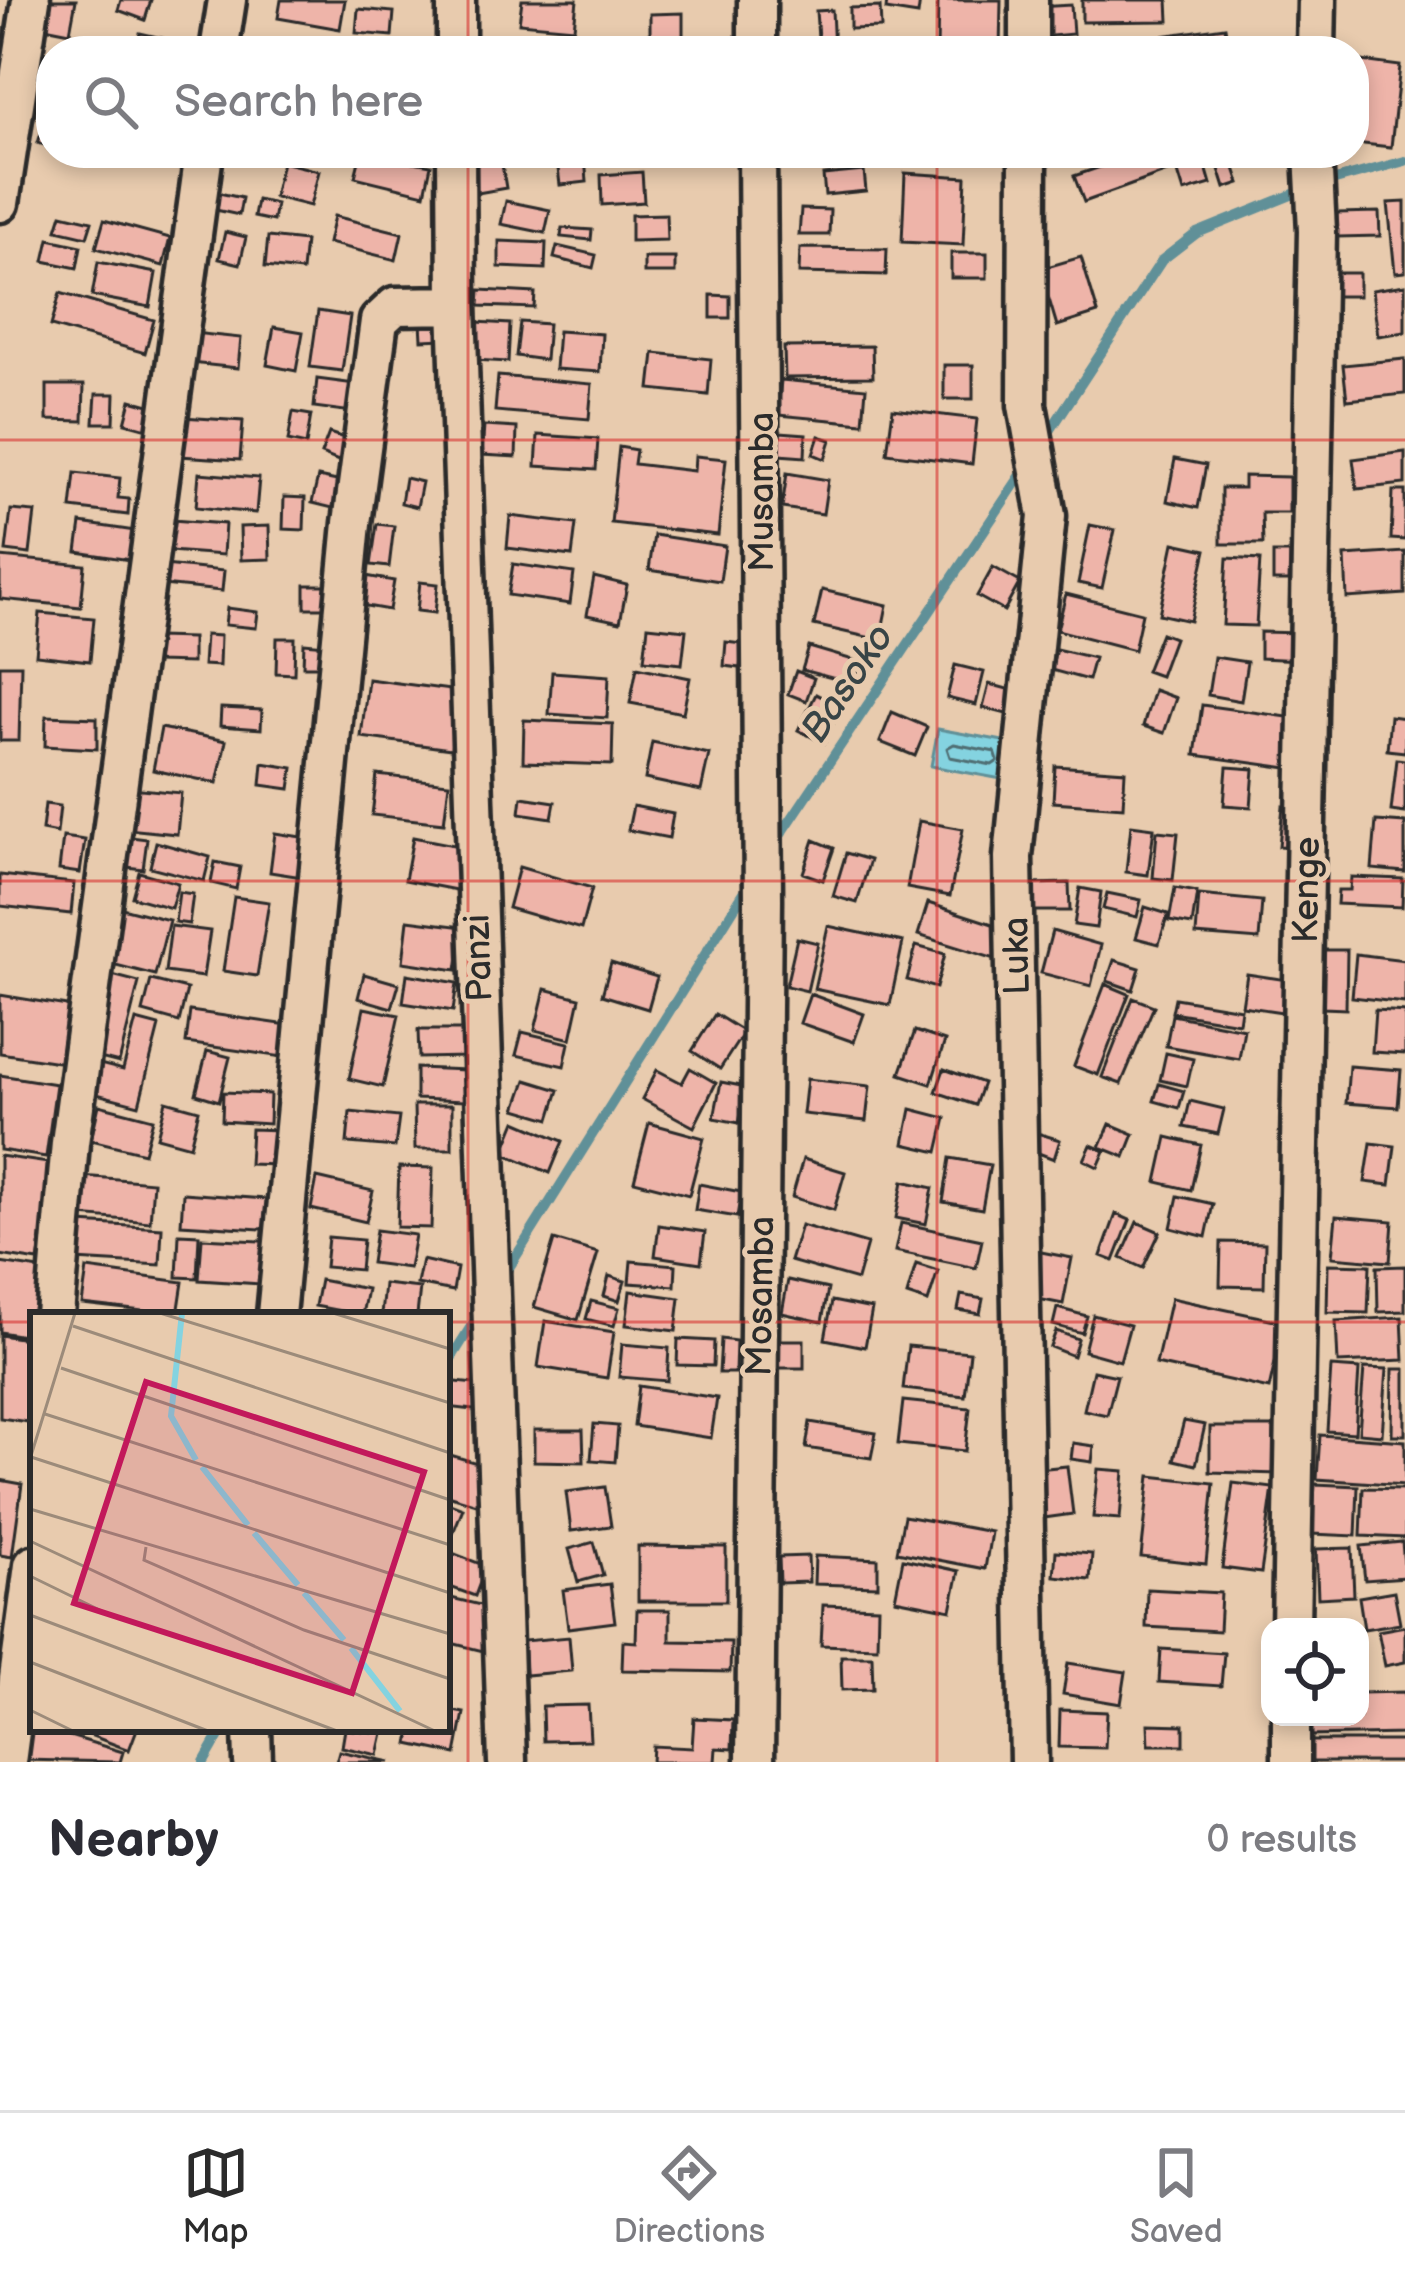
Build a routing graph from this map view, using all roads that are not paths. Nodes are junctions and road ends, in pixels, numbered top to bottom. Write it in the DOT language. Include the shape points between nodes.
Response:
graph roads {
  1 [pos="31,0"];
  2 [pos="227,0"];
  3 [pos="455,0"];
  4 [pos="757,0"];
  5 [pos="1029,0"];
  6 [pos="1317,0"];
  7 [pos="222,36"];
  8 [pos="456,36"];
  9 [pos="757,36"];
  10 [pos="1029,36"];
  11 [pos="1316,36"];
  12 [pos="202,168"];
  13 [pos="456,168"];
  14 [pos="757,168"];
  15 [pos="1028,168"];
  16 [pos="1314,168"];
  17 [pos="0,203"];
  18 [pos="457,305"];
  19 [pos="762,831"];
  20 [pos="55,1312"];
  21 [pos="276,1312"];
  22 [pos="30,1588"];
  23 [pos="1291,1618"];
  24 [pos="1291,1726"];
  25 [pos="252,1732"];
  26 [pos="7,1762"];
  27 [pos="253,1762"];
  28 [pos="507,1762"];
  29 [pos="755,1762"];
  30 [pos="1029,1762"];
  31 [pos="1291,1762"];
  1 -- 17 [label="street"];
  2 -- 7 [label="street"];
  3 -- 8 [label="street"];
  4 -- 9 [label="street"];
  5 -- 10 [label="street"];
  6 -- 11 [label="street"];
  12 -- 20 [label="street" via="73,1119"];
  13 -- 18 [label="street, Panzi"];
  14 -- 19 [label="street, Musamba"];
  15 -- 30 [label="street, Luka" via="1027,405 1047,516 1013,857"];
  16 -- 23 [label="street, Kenge"];
  18 -- 21 [label="street" via="394,306 379,321"];
  18 -- 28 [label="street, Panzi"];
  19 -- 29 [label="street, Mosamba"];
  22 -- 26 [label="street"];
  24 -- 31 [label="street"];
  25 -- 27 [label="street"];
}
